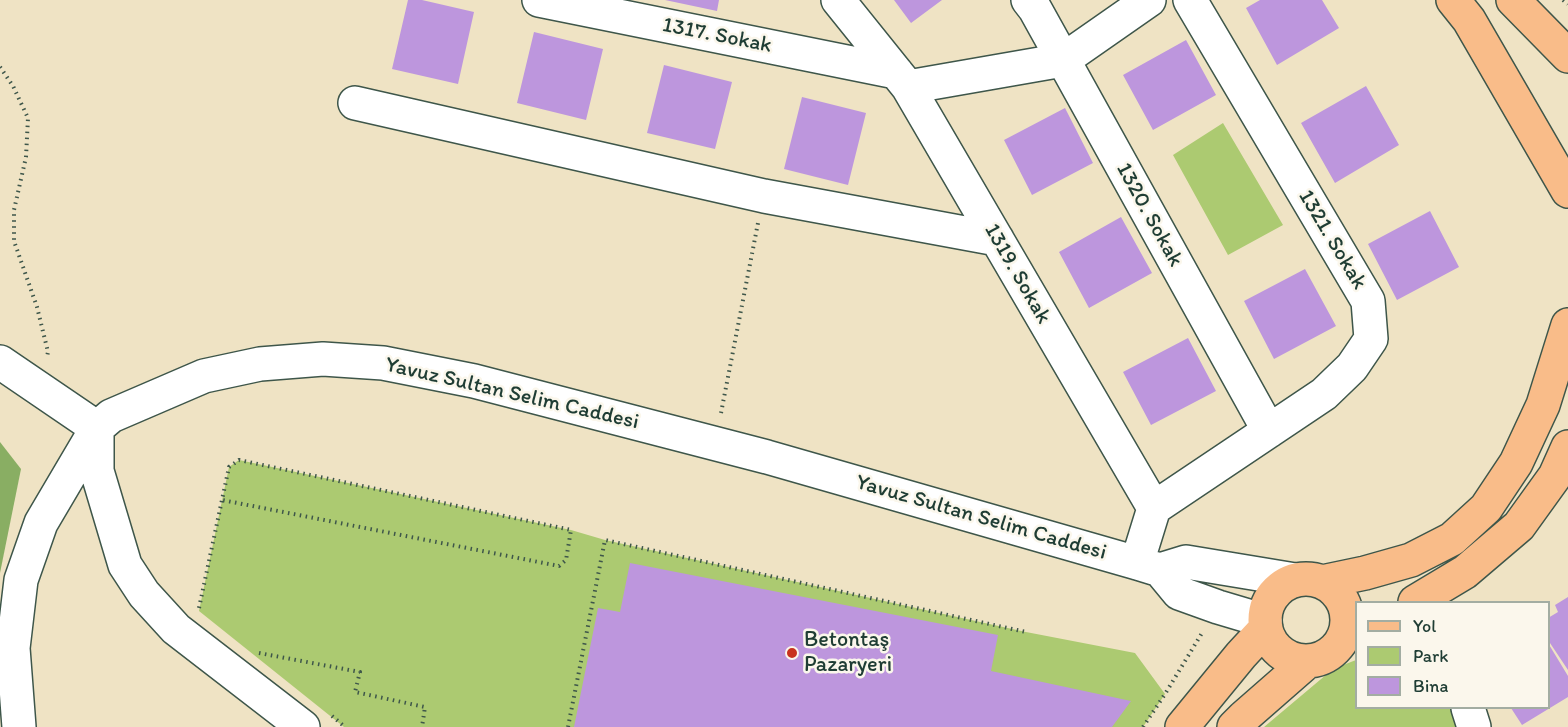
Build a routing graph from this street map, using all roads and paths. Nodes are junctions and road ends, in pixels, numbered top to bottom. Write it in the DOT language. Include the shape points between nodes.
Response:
graph roads {
  1 [pos="539,0"];
  2 [pos="838,0"];
  3 [pos="1028,0"];
  4 [pos="1149,0"];
  5 [pos="1190,0"];
  6 [pos="1453,0"];
  7 [pos="1514,0"];
  8 [pos="1563,0"];
  9 [pos="1568,4"];
  10 [pos="1568,30"];
  11 [pos="1568,56"];
  12 [pos="1063,60"];
  13 [pos="0,67"];
  14 [pos="902,79"];
  15 [pos="355,103"];
  16 [pos="1568,191"];
  17 [pos="764,195"];
  18 [pos="997,239"];
  19 [pos="1568,325"];
  20 [pos="0,362"];
  21 [pos="42,391"];
  22 [pos="97,428"];
  23 [pos="1269,431"];
  24 [pos="715,443"];
  25 [pos="1568,447"];
  26 [pos="222,500"];
  27 [pos="1154,508"];
  28 [pos="1148,566"];
  29 [pos="1308,581"];
  30 [pos="1425,600"];
  31 [pos="1218,607"];
  32 [pos="199,611"];
  33 [pos="1266,624"];
  34 [pos="1026,632"];
  35 [pos="1350,635"];
  36 [pos="258,658"];
  37 [pos="1308,661"];
  38 [pos="1467,709"];
  39 [pos="315,720"];
  40 [pos="20,727"];
  41 [pos="345,727"];
  42 [pos="422,727"];
  43 [pos="568,727"];
  44 [pos="1143,727"];
  45 [pos="1182,727"];
  46 [pos="1234,727"];
  47 [pos="1474,727"];
  1 -- 14 [label="street, 1317. Sokak"];
  2 -- 14 [label="street, 1319. Sokak"];
  3 -- 12 [label="street, 1320. Sokak"];
  4 -- 12 [label="street"];
  5 -- 23 [label="street, 1321. Sokak" via="1368,301 1371,339 1352,367 1324,394"];
  6 -- 16 [label="main road" via="1469,20"];
  7 -- 10 [label="main road"];
  7 -- 11 [label="main road"];
  8 -- 9 [label="path"];
  12 -- 14 [label="street"];
  12 -- 23 [label="street, 1320. Sokak"];
  13 -- 21 [label="path" via="28,118 26,157 14,210 14,241 48,352"];
  14 -- 18 [label="street, 1319. Sokak"];
  15 -- 17 [label="street"];
  17 -- 18 [label="street"];
  17 -- 24 [label="path"];
  18 -- 27 [label="street, 1319. Sokak"];
  19 -- 29 [label="main road" via="1543,405 1516,463 1486,508 1452,539 1411,560 1365,573"];
  20 -- 21 [label="street"];
  21 -- 22 [label="street"];
  22 -- 24 [label="street, Yavuz Sultan Selim Caddesi" via="111,416 204,376 260,364 323,359 383,363 474,381"];
  22 -- 39 [label="street" via="97,471 125,565 144,594 176,629"];
  22 -- 40 [label="street" via="41,523 21,580 13,648"];
  23 -- 27 [label="street, 1321. Sokak"];
  24 -- 28 [label="street, Yavuz Sultan Selim Caddesi"];
  25 -- 30 [label="main road" via="1554,476 1519,526"];
  26 -- 26 [label="path" via="229,467 239,460 571,530 566,560 559,567"];
  26 -- 32 [label="path"];
  27 -- 28 [label="street"];
  28 -- 29 [label="street" via="1186,562"];
  28 -- 31 [label="street" via="1179,593"];
  29 -- 33 [label="main road" via="1282,586 1267,608"];
  29 -- 35 [label="main road" via="1333,589 1341,599"];
  31 -- 33 [label="street"];
  31 -- 44 [label="path"];
  33 -- 37 [label="main road" via="1274,645 1284,654"];
  33 -- 45 [label="main road"];
  34 -- 43 [label="path" via="604,540"];
  35 -- 37 [label="main road" via="1334,649"];
  36 -- 42 [label="path" via="250,651 360,672 355,692 425,707"];
  37 -- 46 [label="main road"];
  38 -- 47 [label="street"];
  39 -- 41 [label="path"];
}
